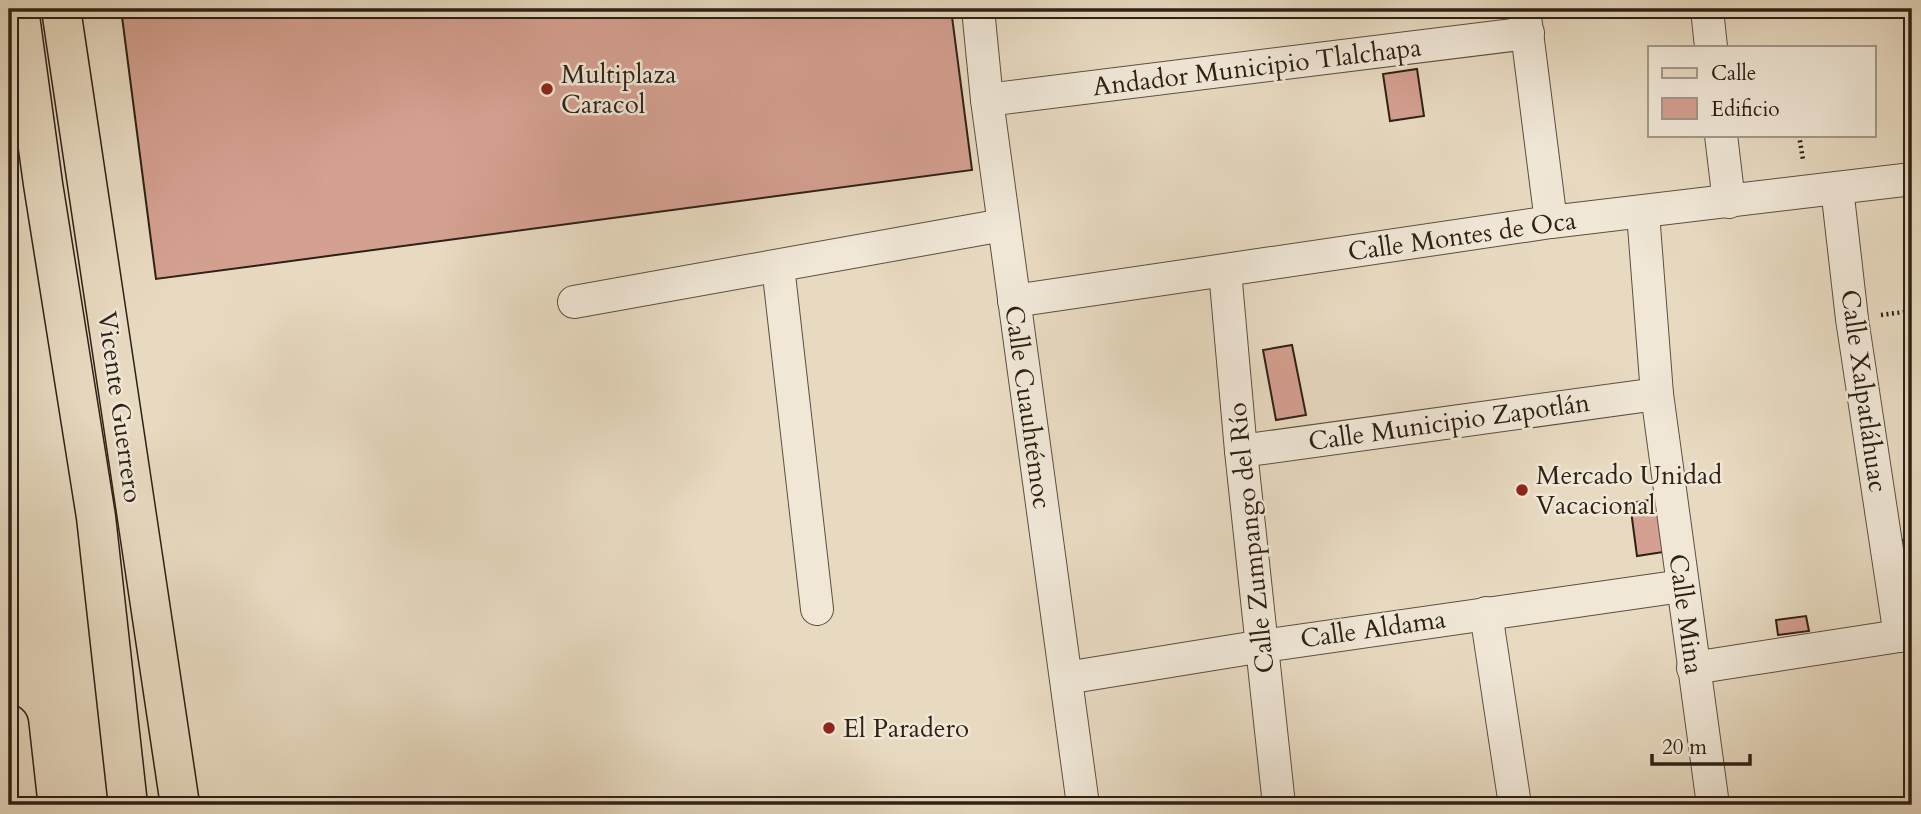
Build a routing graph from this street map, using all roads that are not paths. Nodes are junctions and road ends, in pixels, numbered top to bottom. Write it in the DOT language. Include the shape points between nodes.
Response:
graph roads {
  1 [pos="19,9"];
  2 [pos="61,9"];
  3 [pos="978,9"];
  4 [pos="1707,9"];
  5 [pos="1526,21"];
  6 [pos="1711,46"];
  7 [pos="987,100"];
  8 [pos="9,118"];
  9 [pos="1721,136"];
  10 [pos="1912,179"];
  11 [pos="43,184"];
  12 [pos="1837,188"];
  13 [pos="1729,202"];
  14 [pos="1643,213"];
  15 [pos="1551,222"];
  16 [pos="1003,225"];
  17 [pos="778,265"];
  18 [pos="1225,271"];
  19 [pos="1014,300"];
  20 [pos="574,302"];
  21 [pos="1657,394"];
  22 [pos="1241,451"];
  23 [pos="1682,586"];
  24 [pos="817,609"];
  25 [pos="1486,613"];
  26 [pos="1906,635"];
  27 [pos="1263,646"];
  28 [pos="1693,668"];
  29 [pos="1066,678"];
  30 [pos="9,724"];
  31 [pos="18,805"];
  32 [pos="128,805"];
  33 [pos="180,805"];
  34 [pos="1083,805"];
  35 [pos="1279,805"];
  36 [pos="1515,805"];
  37 [pos="1713,805"];
  1 -- 11 [label="main road"];
  2 -- 33 [label="main road, Vicente Guerrero"];
  3 -- 7 [label="street, Calle Cuauhtémoc"];
  4 -- 6 [label="street"];
  5 -- 7 [label="street, Andador Municipio Tlalchapa"];
  5 -- 15 [label="street"];
  7 -- 16 [label="street, Calle Cuauhtémoc"];
  8 -- 11 [label="main road"];
  9 -- 13 [label="street"];
  10 -- 12 [label="street, Calle Montes de Oca"];
  11 -- 32 [label="main road" via="96,517"];
  12 -- 13 [label="street, Calle Montes de Oca"];
  12 -- 26 [label="street, Calle Xalpatláhuac" via="1852,318"];
  13 -- 14 [label="street, Calle Montes de Oca"];
  14 -- 15 [label="street, Calle Montes de Oca"];
  14 -- 21 [label="street, Calle Mina"];
  15 -- 18 [label="street, Calle Montes de Oca"];
  16 -- 17 [label="street"];
  16 -- 19 [label="street, Calle Cuauhtémoc"];
  17 -- 20 [label="street"];
  17 -- 24 [label="street"];
  18 -- 19 [label="street, Calle Montes de Oca"];
  18 -- 22 [label="street, Calle Zumpango del Río"];
  19 -- 29 [label="street, Calle Cuauhtémoc"];
  21 -- 22 [label="street, Calle Municipio Zapotlán"];
  21 -- 23 [label="street, Calle Mina"];
  22 -- 27 [label="street, Calle Zumpango del Río"];
  23 -- 25 [label="street, Calle Aldama"];
  23 -- 28 [label="street, Calle Mina"];
  25 -- 27 [label="street, Calle Aldama"];
  25 -- 36 [label="street"];
  26 -- 28 [label="street"];
  27 -- 29 [label="street, Calle Aldama"];
  27 -- 35 [label="street, Calle Zumpango del Río"];
  28 -- 37 [label="street, Calle Mina"];
  29 -- 34 [label="street, Calle Cuauhtémoc"];
  30 -- 31 [label="main road"];
}
